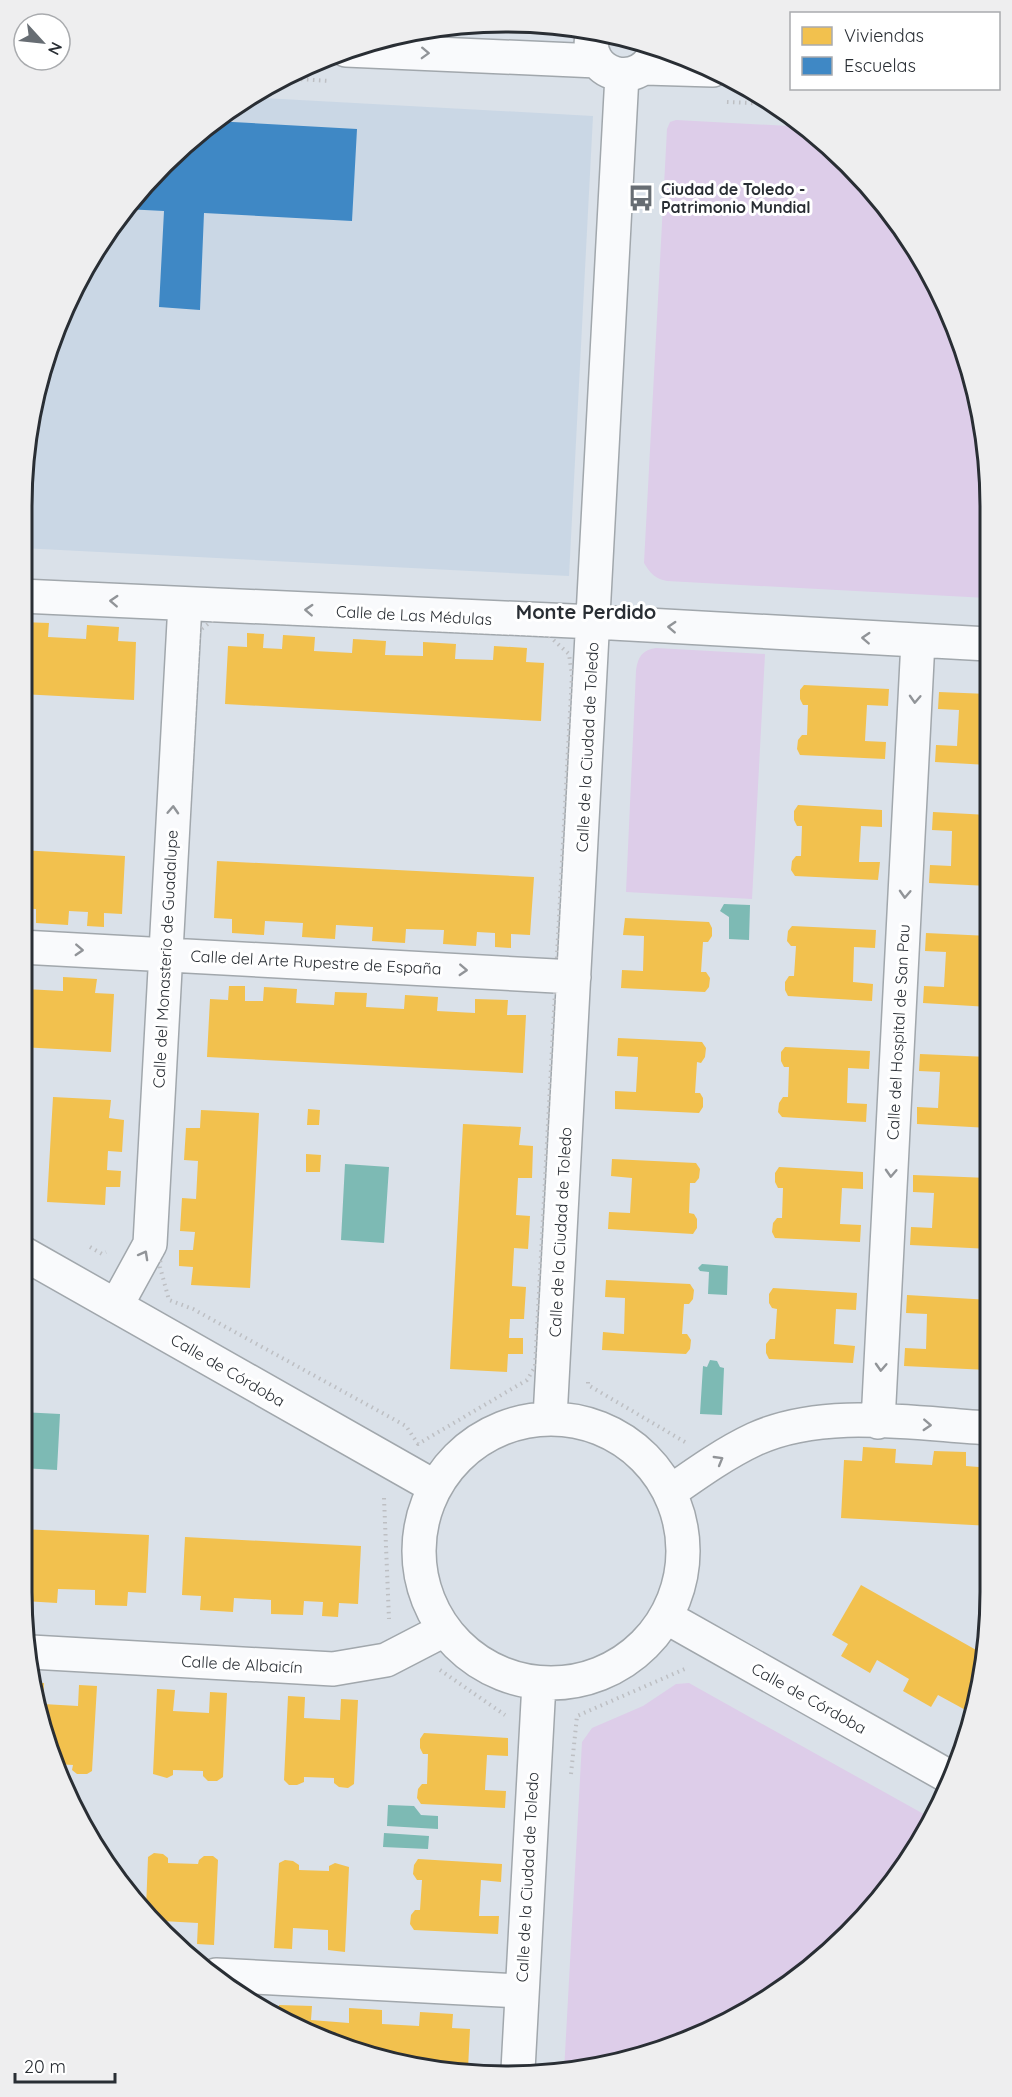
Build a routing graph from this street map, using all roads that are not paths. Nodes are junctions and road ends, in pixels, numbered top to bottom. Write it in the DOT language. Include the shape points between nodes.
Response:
graph roads {
  1 [pos="590,40"];
  2 [pos="372,51"];
  3 [pos="630,63"];
  4 [pos="688,68"];
  5 [pos="32,597"];
  6 [pos="185,604"];
  7 [pos="594,622"];
  8 [pos="918,641"];
  9 [pos="980,644"];
  10 [pos="32,948"];
  11 [pos="166,954"];
  12 [pos="574,977"];
  13 [pos="32,1258"];
  14 [pos="116,1306"];
  15 [pos="550,1418"];
  16 [pos="878,1422"];
  17 [pos="980,1427"];
  18 [pos="435,1487"];
  19 [pos="670,1492"];
  20 [pos="666,1617"];
  21 [pos="444,1630"];
  22 [pos="36,1652"];
  23 [pos="539,1683"];
  24 [pos="944,1774"];
  25 [pos="228,1976"];
  26 [pos="521,1991"];
  27 [pos="518,2065"];
  1 -- 3 [label="street, Calle de la Ciudad de Toledo"];
  2 -- 3 [label="street, one-way"];
  3 -- 4 [label="street"];
  3 -- 7 [label="street, Calle de la Ciudad de Toledo"];
  6 -- 5 [label="street, Calle de Las Médulas, one-way"];
  7 -- 6 [label="street, Calle de Las Médulas, one-way"];
  11 -- 6 [label="street, Calle del Monasterio de Guadalupe, one-way"];
  8 -- 7 [label="street, Calle de Las Médulas, one-way"];
  7 -- 12 [label="street, Calle de la Ciudad de Toledo"];
  8 -- 9 [label="street, Calle de Las Médulas"];
  8 -- 16 [label="street, Calle del Hospital de San Pau, one-way"];
  10 -- 11 [label="street, Calle del Arte Rupestre de España, one-way"];
  11 -- 12 [label="street, Calle del Arte Rupestre de España, one-way"];
  14 -- 11 [label="street, Calle del Monasterio de Guadalupe, one-way" via="150,1244"];
  12 -- 15 [label="street, Calle de la Ciudad de Toledo"];
  13 -- 14 [label="street, Calle de Córdoba"];
  14 -- 18 [label="street, Calle de Córdoba"];
  15 -- 18 [label="street" via="517,1423 478,1441 456,1459"];
  15 -- 19 [label="street" via="585,1422 626,1441 651,1463"];
  16 -- 17 [label="street, one-way"];
  19 -- 16 [label="street, one-way" via="756,1439 798,1425 841,1420"];
  18 -- 21 [label="street" via="421,1525 419,1563 426,1596"];
  19 -- 20 [label="street" via="682,1527 682,1574"];
  20 -- 23 [label="street" via="638,1651 612,1670 579,1681"];
  20 -- 24 [label="street, Calle de Córdoba"];
  21 -- 22 [label="street, Calle de Albaicín" via="386,1660 333,1669"];
  21 -- 23 [label="street" via="470,1657 504,1675"];
  23 -- 26 [label="street, Calle de la Ciudad de Toledo"];
  25 -- 26 [label="street"];
  26 -- 27 [label="street, Calle de la Ciudad de Toledo"];
}
